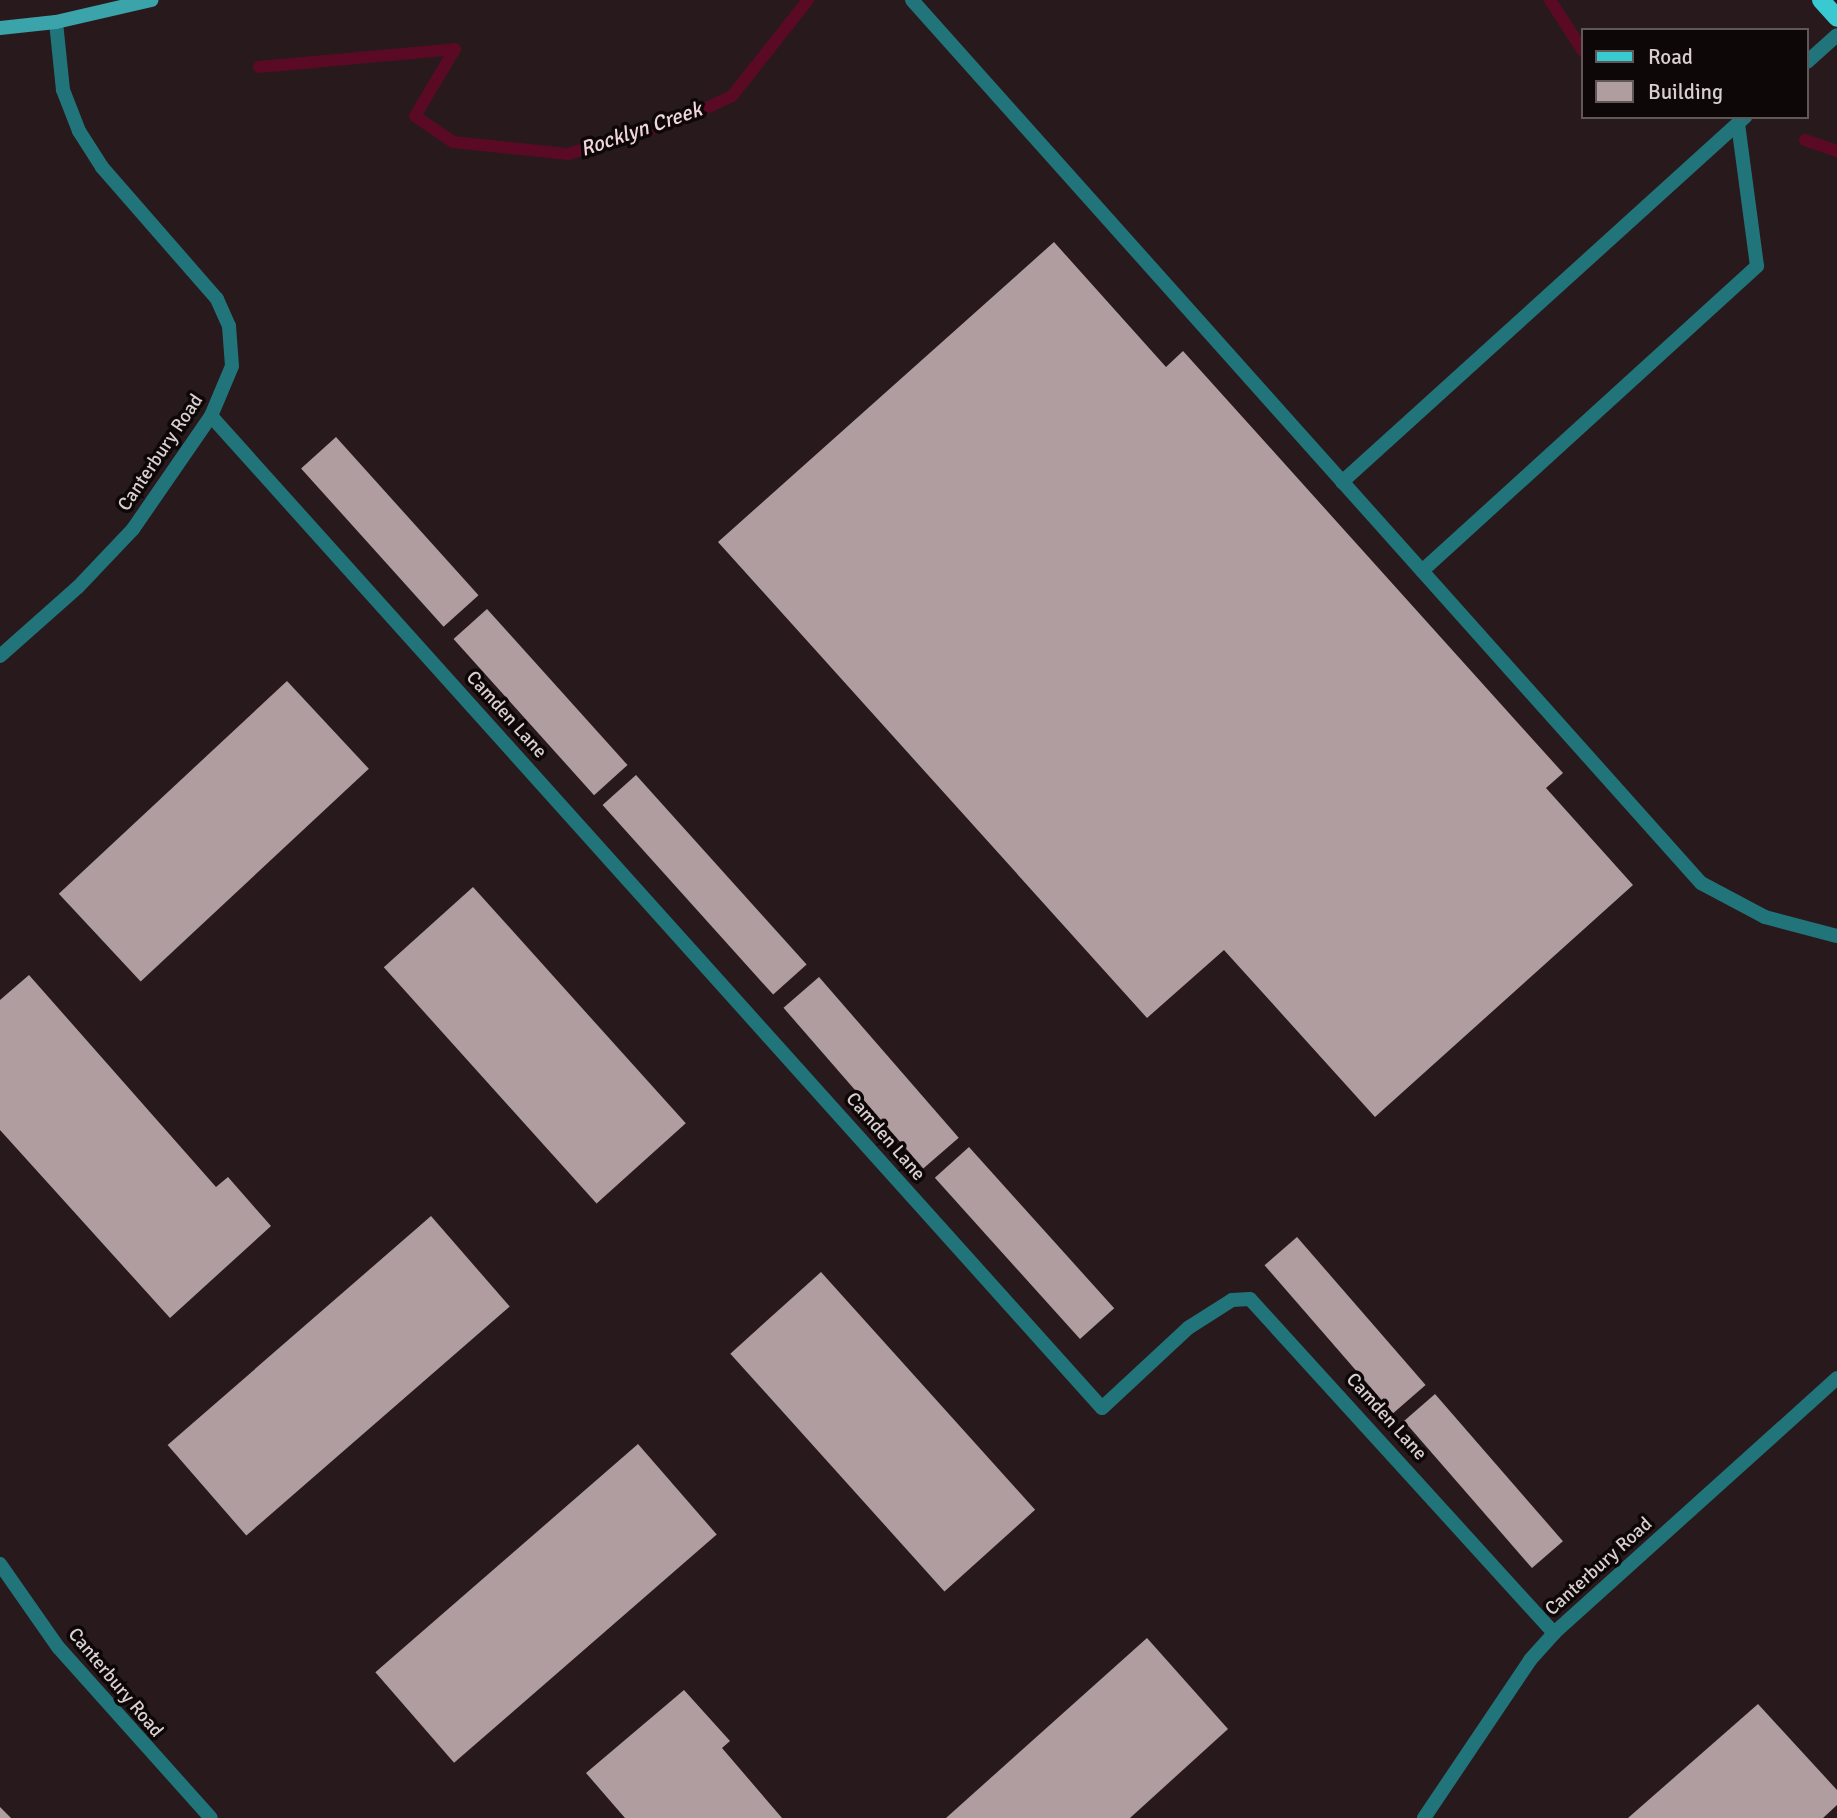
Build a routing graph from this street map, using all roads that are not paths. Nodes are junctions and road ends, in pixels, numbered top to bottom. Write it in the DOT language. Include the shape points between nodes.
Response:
graph roads {
  1 [pos="151,0"];
  2 [pos="912,0"];
  3 [pos="1821,0"];
  4 [pos="1837,18"];
  5 [pos="56,22"];
  6 [pos="0,28"];
  7 [pos="1837,35"];
  8 [pos="1809,60"];
  9 [pos="1742,121"];
  10 [pos="211,416"];
  11 [pos="1342,482"];
  12 [pos="1422,571"];
  13 [pos="0,656"];
  14 [pos="1837,936"];
  15 [pos="1837,1378"];
  16 [pos="0,1564"];
  17 [pos="1553,1633"];
  18 [pos="211,1818"];
  19 [pos="1424,1818"];
  1 -- 5 [label="main road"];
  2 -- 11 [label="lane"];
  3 -- 4 [label="main road"];
  5 -- 6 [label="main road"];
  5 -- 10 [label="lane, Canterbury Road" via="63,90 79,131 102,167 217,299 229,326 232,366"];
  7 -- 8 [label="lane"];
  9 -- 11 [label="lane"];
  9 -- 12 [label="lane" via="1757,266"];
  10 -- 13 [label="lane, Canterbury Road" via="133,529 78,587"];
  10 -- 17 [label="lane, Camden Lane" via="1102,1408 1188,1328 1232,1300 1250,1299"];
  11 -- 12 [label="lane"];
  12 -- 14 [label="lane" via="1701,883 1765,917"];
  15 -- 17 [label="lane, Canterbury Road"];
  16 -- 18 [label="lane, Canterbury Road" via="58,1647"];
  17 -- 19 [label="lane, Canterbury Road" via="1514,1682"];
}
